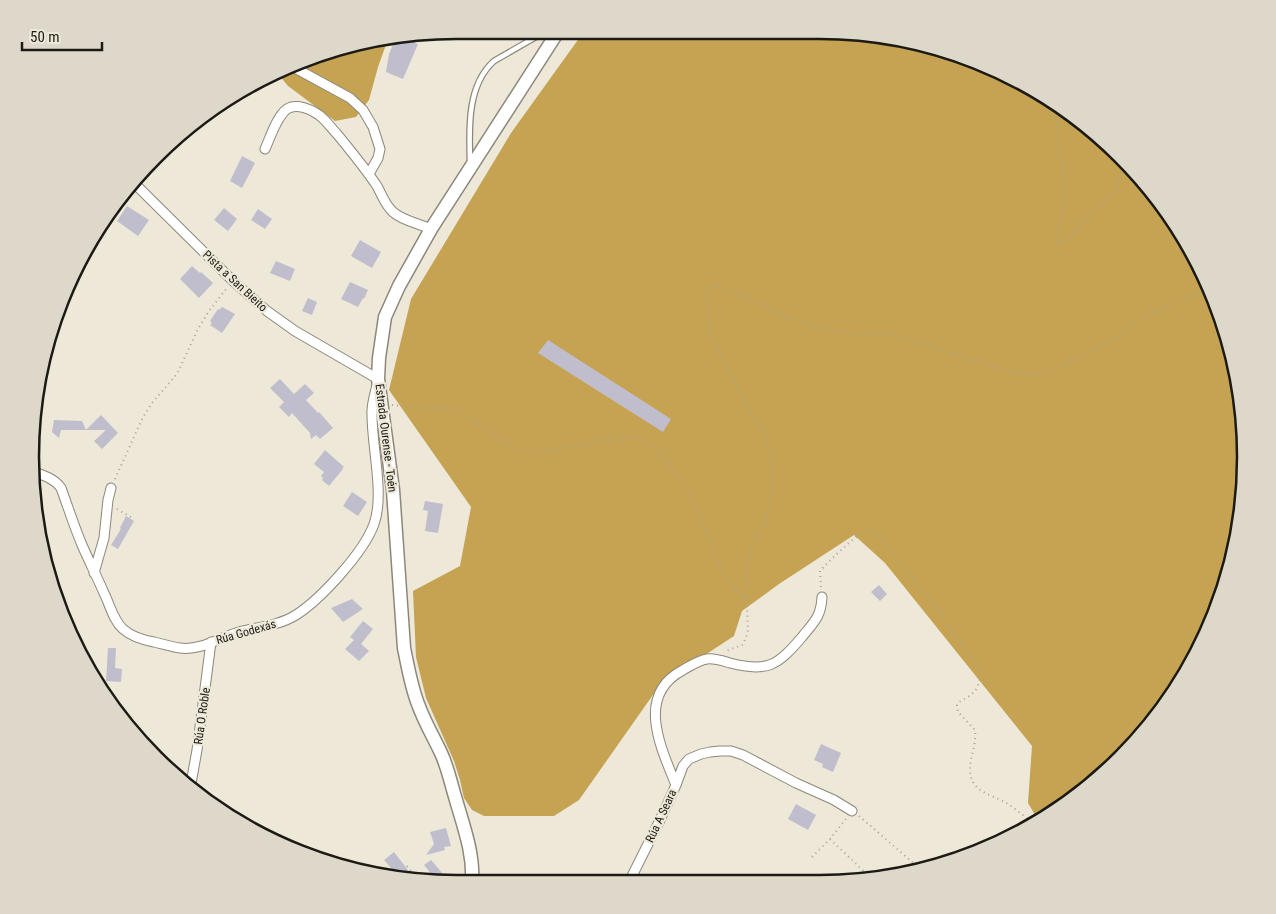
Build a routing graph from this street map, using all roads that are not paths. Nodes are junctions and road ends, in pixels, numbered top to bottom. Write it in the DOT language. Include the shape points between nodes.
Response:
graph roads {
  1 [pos="532,39"];
  2 [pos="553,39"];
  3 [pos="299,70"];
  4 [pos="265,149"];
  5 [pos="470,168"];
  6 [pos="369,174"];
  7 [pos="138,187"];
  8 [pos="431,229"];
  9 [pos="378,381"];
  10 [pos="40,474"];
  11 [pos="111,488"];
  12 [pos="94,573"];
  13 [pos="822,597"];
  14 [pos="211,642"];
  15 [pos="192,780"];
  16 [pos="676,785"];
  17 [pos="852,810"];
  18 [pos="472,875"];
  19 [pos="632,875"];
  1 -- 5 [label="lane" via="494,61 481,75 473,98"];
  2 -- 5 [label="street, Estrada Ourense - Toén"];
  3 -- 6 [label="street" via="350,98 363,110 380,149"];
  4 -- 6 [label="street" via="282,114 290,108 300,107 319,114"];
  5 -- 8 [label="street, Estrada Ourense - Toén"];
  6 -- 8 [label="street" via="394,214"];
  7 -- 9 [label="street, Pista a San Bieito" via="249,297 281,321"];
  8 -- 9 [label="street, Estrada Ourense - Toén" via="398,286 385,317"];
  9 -- 14 [label="street, Rúa Godexás" via="372,410 378,492 376,515 357,553 324,592 297,615"];
  9 -- 18 [label="street, Estrada Ourense - Toén" via="393,490 404,648 417,702 447,768 469,846"];
  10 -- 12 [label="street, Rúa Godexás" via="59,484"];
  11 -- 12 [label="street" via="104,538"];
  12 -- 14 [label="street, Rúa Godexás" via="117,622 130,634 142,640 180,648"];
  13 -- 16 [label="street, Rúa A Seara" via="817,619 790,650 771,665 755,667 708,658 668,679 657,703 655,719 656,732"];
  14 -- 15 [label="street, Rúa O Roble"];
  16 -- 17 [label="street" via="689,759 720,750 730,751"];
  16 -- 19 [label="street, Rúa A Seara"];
}
